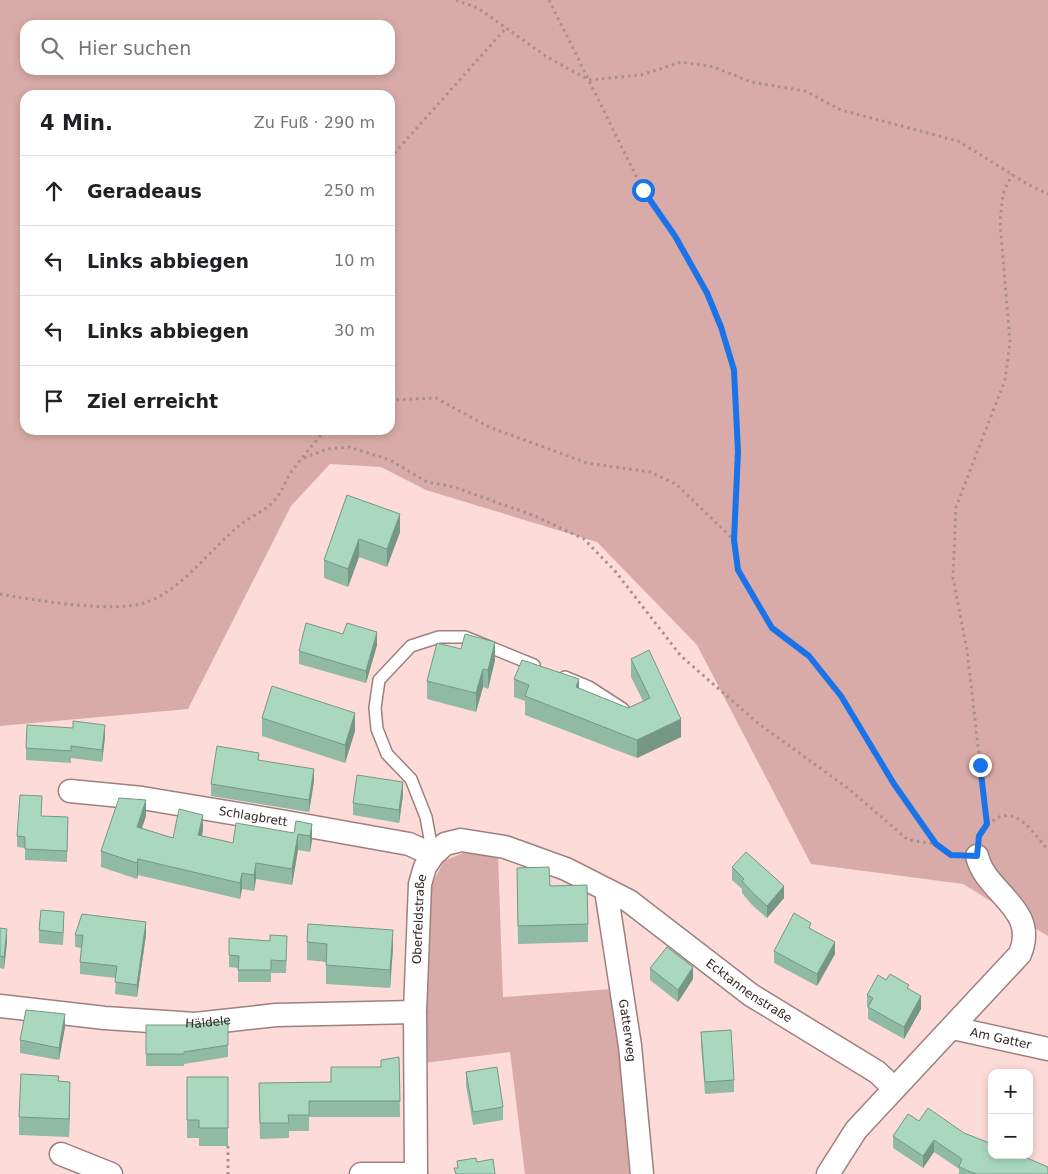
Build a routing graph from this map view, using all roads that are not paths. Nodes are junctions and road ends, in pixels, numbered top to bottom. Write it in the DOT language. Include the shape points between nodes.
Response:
graph roads {
  1 [pos="635,716"];
  2 [pos="70,791"];
  3 [pos="433,855"];
  4 [pos="977,856"];
  5 [pos="606,890"];
  6 [pos="0,1006"];
  7 [pos="415,1012"];
  8 [pos="953,1028"];
  9 [pos="1048,1049"];
  10 [pos="894,1088"];
  11 [pos="62,1154"];
  12 [pos="833,1172"];
  13 [pos="111,1174"];
  14 [pos="361,1174"];
  15 [pos="416,1174"];
  16 [pos="642,1174"];
  1 -- 3 [label="lane" via="589,687 466,637 439,637 410,646 379,680 375,708 377,729 387,754 411,778 426,817"];
  2 -- 3 [label="street, Schlagbrett" via="142,798 286,822 409,844"];
  3 -- 5 [label="street" via="445,844 461,840 484,842 566,869"];
  3 -- 7 [label="street, Oberfeldstraße" via="420,884"];
  4 -- 8 [label="street" via="980,868 1016,909 1025,931 1024,945 1020,954"];
  5 -- 10 [label="street, Ecktannenstraße" via="629,901 751,994 877,1072"];
  5 -- 16 [label="street, Gatterweg" via="630,1046"];
  6 -- 7 [label="street, Häldele" via="195,1024 276,1015"];
  7 -- 15 [label="street, Oberfeldstraße"];
  8 -- 9 [label="street, Am Gatter"];
  8 -- 10 [label="street"];
  10 -- 12 [label="street" via="856,1130"];
  11 -- 13 [label="street"];
  14 -- 15 [label="street"];
}
